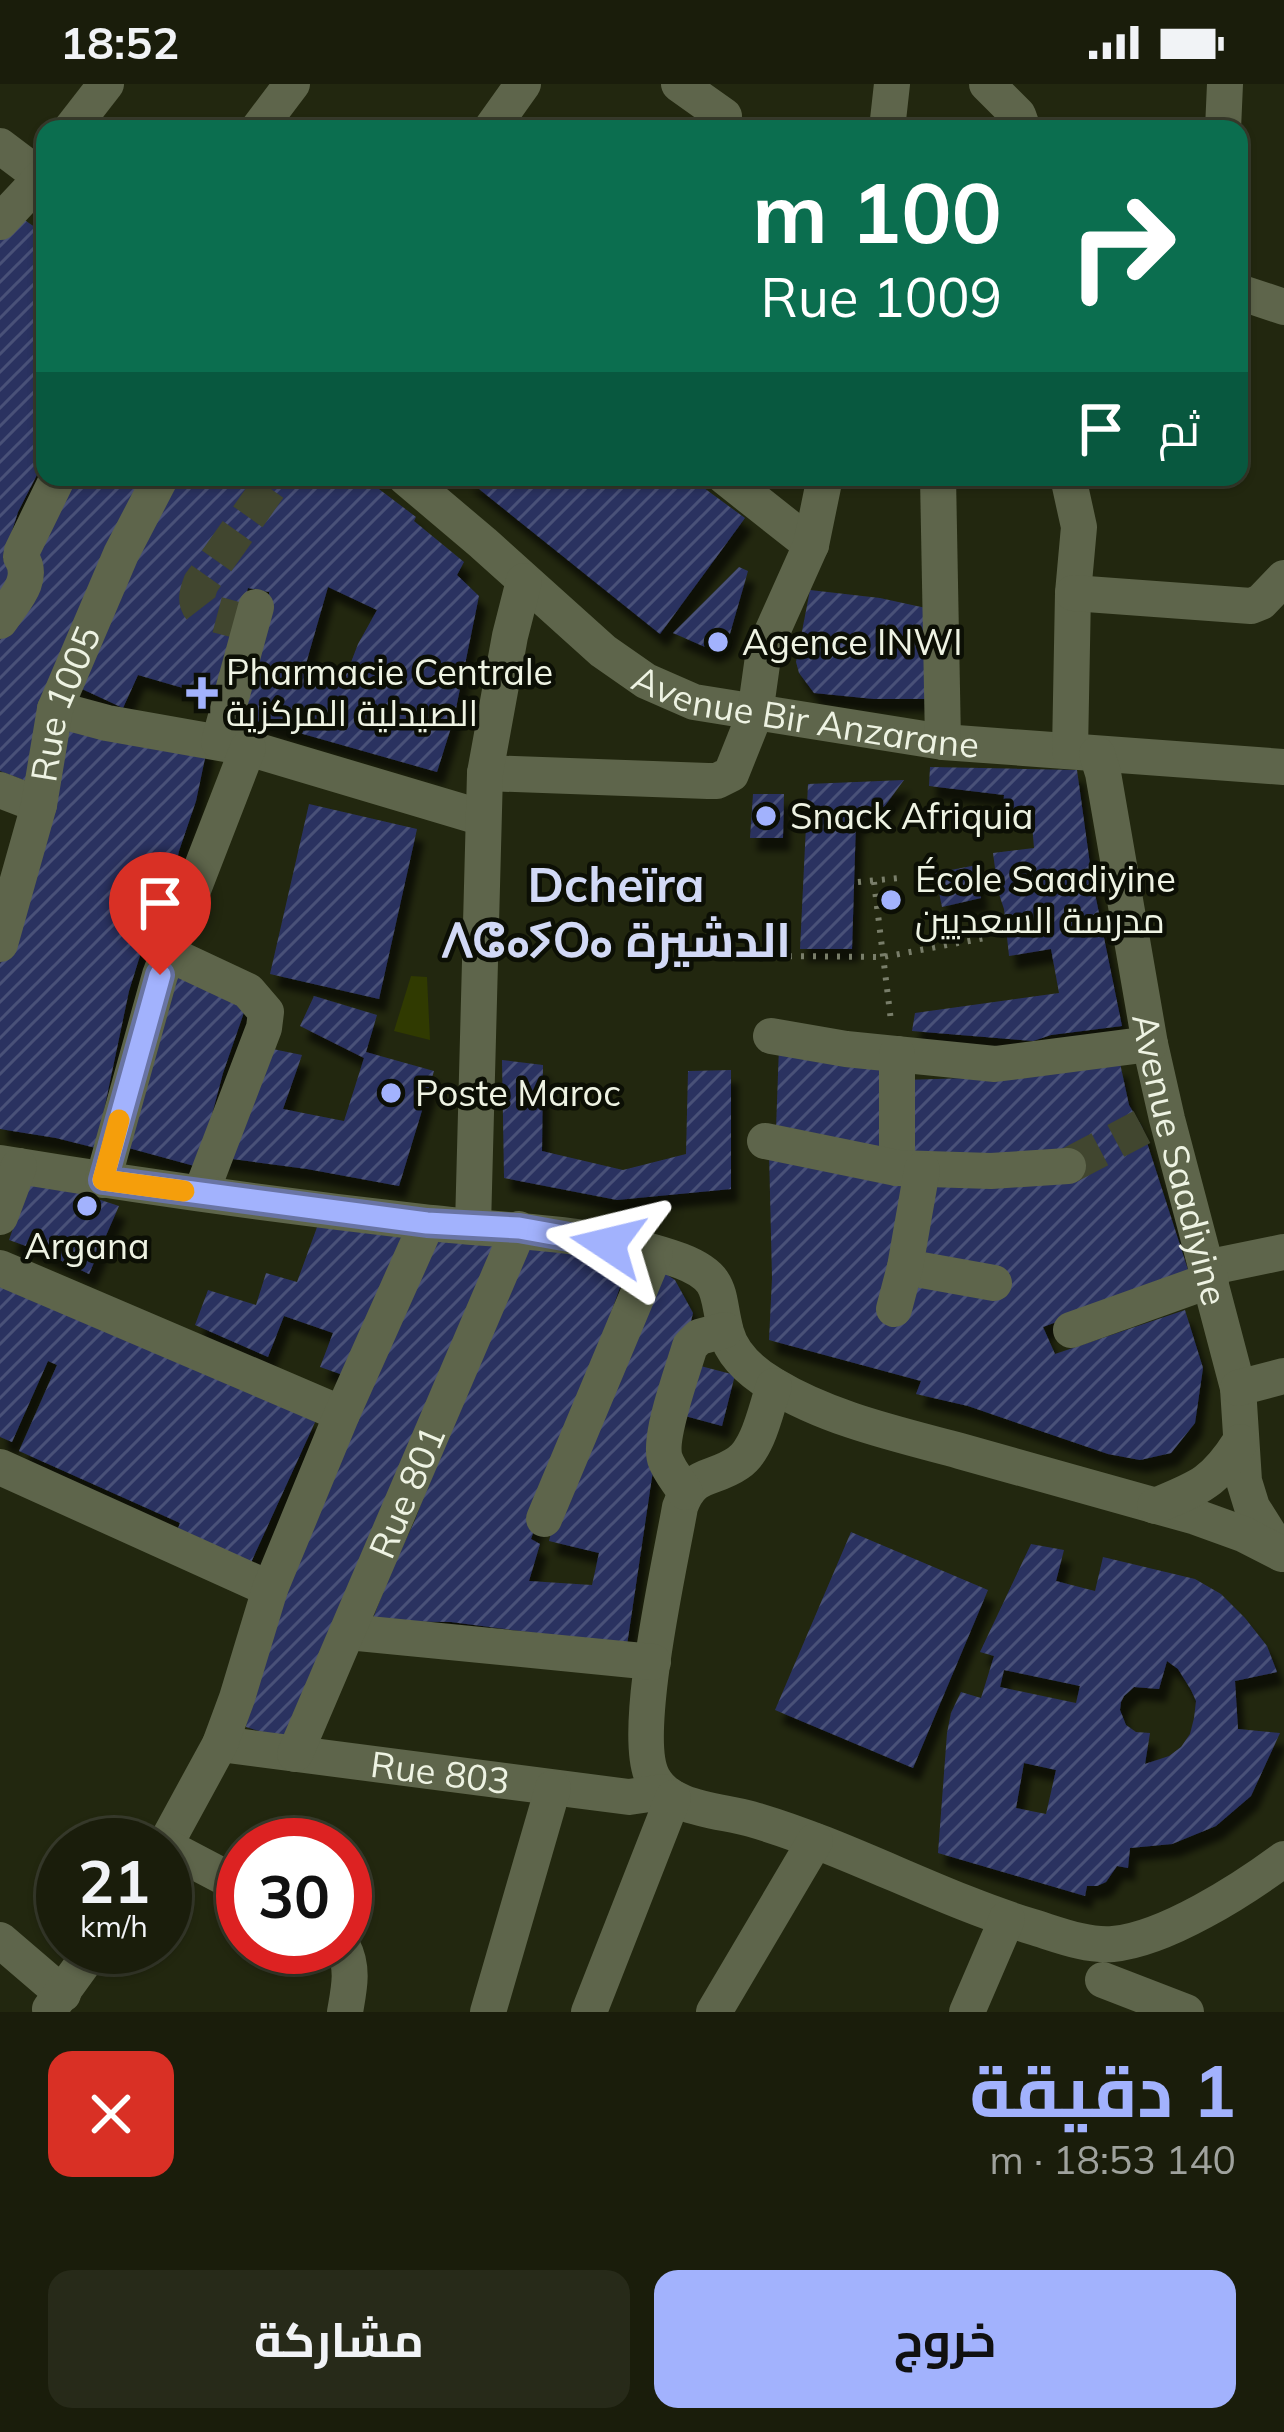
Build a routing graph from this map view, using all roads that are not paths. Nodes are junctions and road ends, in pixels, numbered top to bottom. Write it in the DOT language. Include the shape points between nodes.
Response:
graph roads {
  1 [pos="106,84"];
  2 [pos="292,84"];
  3 [pos="679,84"];
  4 [pos="892,84"];
  5 [pos="987,84"];
  6 [pos="1225,84"];
  7 [pos="724,116"];
  8 [pos="78,120"];
  9 [pos="265,120"];
  10 [pos="888,120"];
  11 [pos="1020,120"];
  12 [pos="1223,120"];
  13 [pos="0,146"];
  14 [pos="36,170"];
  15 [pos="36,181"];
  16 [pos="0,222"];
  17 [pos="1248,295"];
  18 [pos="1284,307"];
  19 [pos="54,486"];
  20 [pos="156,486"];
  21 [pos="415,486"];
  22 [pos="736,486"];
  23 [pos="823,486"];
  24 [pos="938,486"];
  25 [pos="1071,486"];
  26 [pos="811,545"];
  27 [pos="1284,578"];
  28 [pos="524,581"];
  29 [pos="1073,593"];
  30 [pos="256,607"];
  31 [pos="0,621"];
  32 [pos="55,709"];
  33 [pos="755,714"];
  34 [pos="943,742"];
  35 [pos="233,745"];
  36 [pos="1084,753"];
  37 [pos="1284,767"];
  38 [pos="485,773"];
  39 [pos="0,790"];
  40 [pos="39,805"];
  41 [pos="483,818"];
  42 [pos="0,944"];
  43 [pos="169,954"];
  44 [pos="771,1036"];
  45 [pos="894,1042"];
  46 [pos="1150,1044"];
  47 [pos="765,1141"];
  48 [pos="10,1164"];
  49 [pos="1068,1166"];
  50 [pos="909,1169"];
  51 [pos="103,1180"];
  52 [pos="201,1193"];
  53 [pos="0,1217"];
  54 [pos="427,1223"];
  55 [pos="473,1226"];
  56 [pos="519,1228"];
  57 [pos="1284,1252"];
  58 [pos="656,1253"];
  59 [pos="905,1267"];
  60 [pos="0,1268"];
  61 [pos="1208,1274"];
  62 [pos="994,1283"];
  63 [pos="895,1309"];
  64 [pos="725,1330"];
  65 [pos="1071,1330"];
  66 [pos="1284,1376"];
  67 [pos="765,1380"];
  68 [pos="1238,1388"];
  69 [pos="342,1414"];
  70 [pos="1240,1442"];
  71 [pos="0,1467"];
  72 [pos="685,1492"];
  73 [pos="1155,1506"];
  74 [pos="544,1520"];
  75 [pos="1283,1556"];
  76 [pos="270,1589"];
  77 [pos="348,1632"];
  78 [pos="652,1662"];
  79 [pos="220,1744"];
  80 [pos="296,1754"];
  81 [pos="553,1788"];
  82 [pos="668,1795"];
  83 [pos="180,1818"];
  84 [pos="815,1841"];
  85 [pos="1284,1859"];
  86 [pos="1006,1919"];
  87 [pos="0,1940"];
  88 [pos="76,1974"];
  89 [pos="350,1974"];
  90 [pos="1103,1978"];
  91 [pos="55,2003"];
  92 [pos="345,2012"];
  93 [pos="488,2012"];
  94 [pos="590,2012"];
  95 [pos="714,2012"];
  96 [pos="968,2012"];
  97 [pos="1186,2012"];
  1 -- 8 [label="street"];
  2 -- 9 [label="street"];
  3 -- 7 [label="street"];
  4 -- 10 [label="street"];
  5 -- 11 [label="street"];
  6 -- 12 [label="street"];
  13 -- 14 [label="street"];
  15 -- 16 [label="street"];
  17 -- 18 [label="street"];
  19 -- 31 [label="street" via="22,551 28,578"];
  20 -- 32 [label="street, Rue 1005"];
  21 -- 28 [label="street, Avenue Bir Anzarane"];
  22 -- 26 [label="street"];
  23 -- 26 [label="street"];
  24 -- 34 [label="street"];
  25 -- 29 [label="street, Avenue Saadiyine" via="1078,526"];
  26 -- 33 [label="street" via="764,650"];
  27 -- 29 [label="street" via="1251,606"];
  28 -- 33 [label="street, Avenue Bir Anzarane" via="646,681 694,702"];
  28 -- 38 [label="street"];
  29 -- 36 [label="street, Avenue Saadiyine"];
  30 -- 35 [label="street"];
  32 -- 35 [label="street"];
  32 -- 40 [label="street, Rue 1005"];
  33 -- 34 [label="street, Avenue Bir Anzarane"];
  33 -- 38 [label="street" via="736,766 717,781"];
  34 -- 36 [label="street, Avenue Bir Anzarane"];
  35 -- 41 [label="street"];
  35 -- 43 [label="street"];
  36 -- 37 [label="street, Avenue Bir Anzarane"];
  36 -- 46 [label="street, Avenue Saadiyine" via="1103,773"];
  38 -- 41 [label="street"];
  39 -- 40 [label="street"];
  40 -- 42 [label="street, Rue 1005"];
  41 -- 55 [label="street"];
  43 -- 51 [label="street"];
  43 -- 52 [label="street" via="248,991 266,1012"];
  44 -- 45 [label="street" via="846,1049"];
  45 -- 46 [label="street" via="995,1064"];
  45 -- 50 [label="street"];
  46 -- 61 [label="street, Avenue Saadiyine" via="1154,1123"];
  47 -- 50 [label="street"];
  48 -- 51 [label="street"];
  48 -- 53 [label="street"];
  49 -- 50 [label="street"];
  50 -- 59 [label="street"];
  51 -- 52 [label="street"];
  52 -- 54 [label="street"];
  54 -- 55 [label="street"];
  54 -- 69 [label="street"];
  55 -- 56 [label="street"];
  56 -- 58 [label="street"];
  56 -- 77 [label="street, Rue 801"];
  57 -- 61 [label="street"];
  58 -- 64 [label="street" via="713,1282"];
  58 -- 74 [label="street"];
  59 -- 62 [label="street"];
  59 -- 63 [label="street"];
  60 -- 69 [label="street"];
  61 -- 65 [label="street"];
  61 -- 68 [label="street, Avenue Saadiyine"];
  64 -- 67 [label="street"];
  64 -- 72 [label="street" via="690,1346 667,1426 664,1457"];
  66 -- 68 [label="street"];
  67 -- 72 [label="street" via="756,1436 740,1462"];
  67 -- 73 [label="street" via="816,1408"];
  68 -- 70 [label="street, Avenue Saadiyine"];
  69 -- 76 [label="street"];
  70 -- 73 [label="street" via="1212,1479"];
  70 -- 75 [label="street, Avenue Saadiyine" via="1252,1507"];
  71 -- 76 [label="street"];
  72 -- 78 [label="street"];
  73 -- 75 [label="street"];
  76 -- 79 [label="street"];
  77 -- 78 [label="street"];
  77 -- 80 [label="street, Rue 801"];
  78 -- 82 [label="street" via="647,1760"];
  79 -- 80 [label="street, Rue 803"];
  79 -- 83 [label="street"];
  80 -- 81 [label="street, Rue 803"];
  81 -- 82 [label="street, Rue 803"];
  81 -- 93 [label="street"];
  82 -- 84 [label="street, Rue 803"];
  82 -- 94 [label="street"];
  84 -- 86 [label="street, Rue 803"];
  84 -- 95 [label="street"];
  85 -- 90 [label="street" via="1173,1926 1128,1941"];
  86 -- 90 [label="street, Rue 803" via="1078,1941"];
  86 -- 96 [label="street"];
  87 -- 91 [label="street"];
  88 -- 91 [label="street"];
  89 -- 92 [label="street"];
  90 -- 97 [label="street, Rue 803"];
}
